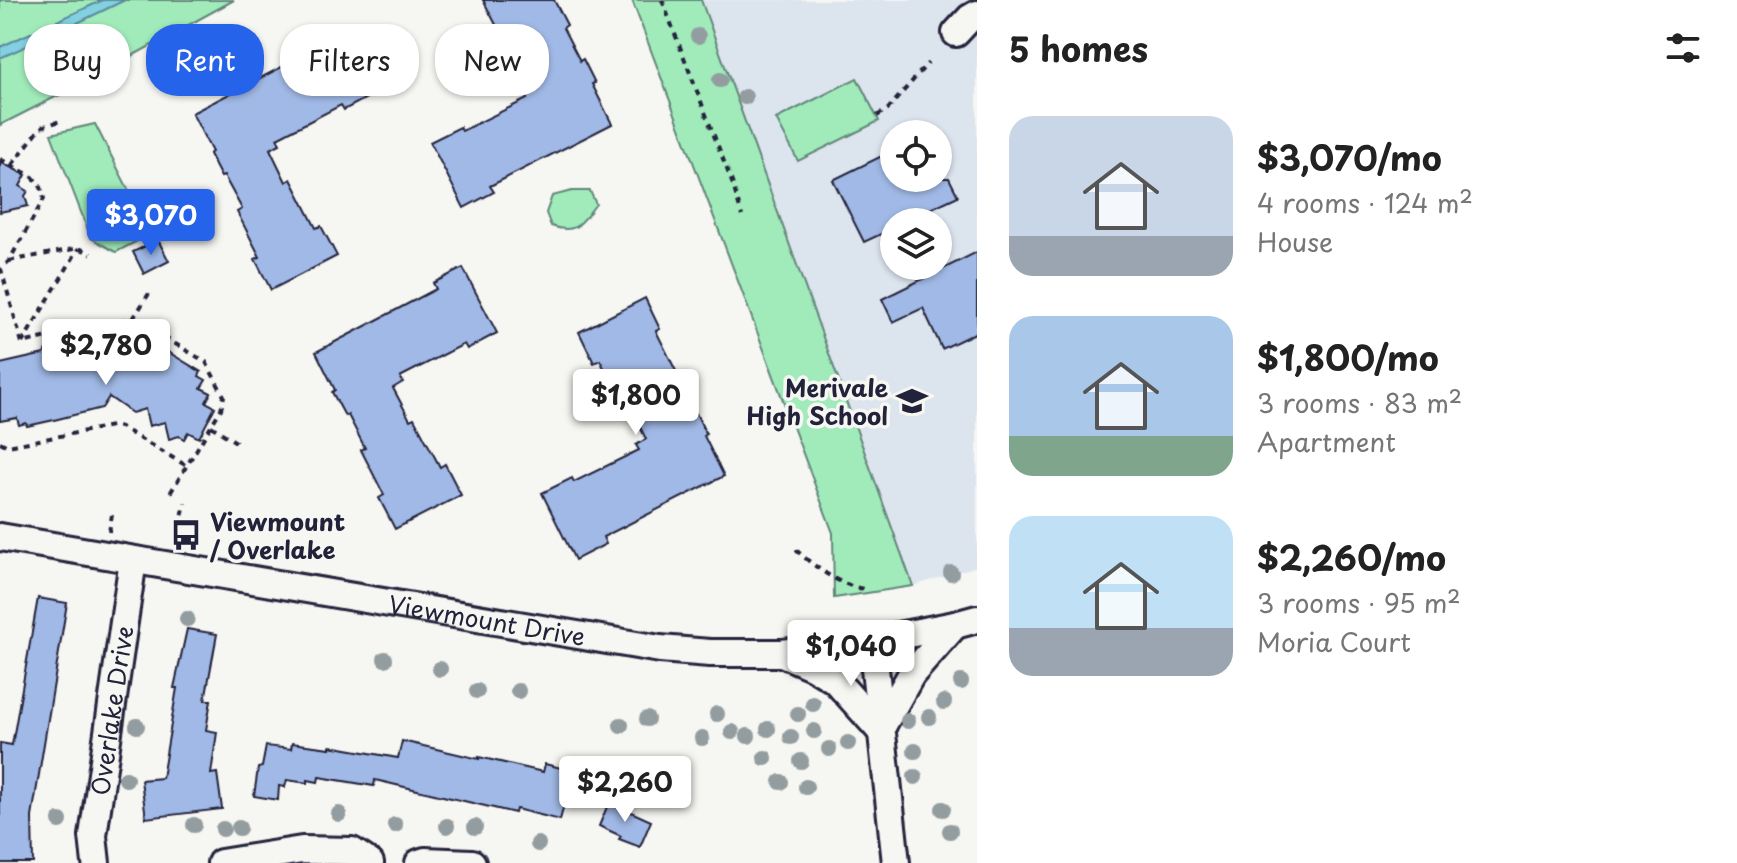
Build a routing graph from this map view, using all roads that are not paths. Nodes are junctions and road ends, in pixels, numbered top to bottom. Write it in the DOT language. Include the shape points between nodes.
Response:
graph roads {
  1 [pos="977,14"];
  2 [pos="956,33"];
  3 [pos="0,537"];
  4 [pos="133,560"];
  5 [pos="966,622"];
  6 [pos="872,641"];
  7 [pos="782,653"];
  8 [pos="880,730"];
  9 [pos="96,863"];
  10 [pos="221,863"];
  11 [pos="370,863"];
  12 [pos="419,863"];
  13 [pos="472,863"];
  14 [pos="896,863"];
  1 -- 2 [label="street"];
  3 -- 4 [label="street, Viewmount Drive"];
  4 -- 7 [label="street, Viewmount Drive" via="660,649"];
  4 -- 9 [label="street, Overlake Drive" via="93,836"];
  5 -- 6 [label="street, Viewmount Drive"];
  5 -- 8 [label="street" via="911,675"];
  6 -- 7 [label="street, Viewmount Drive"];
  6 -- 8 [label="street"];
  7 -- 8 [label="street" via="835,680"];
  8 -- 14 [label="street"];
  10 -- 11 [label="street" via="302,850 352,851"];
  12 -- 13 [label="street"];
}
